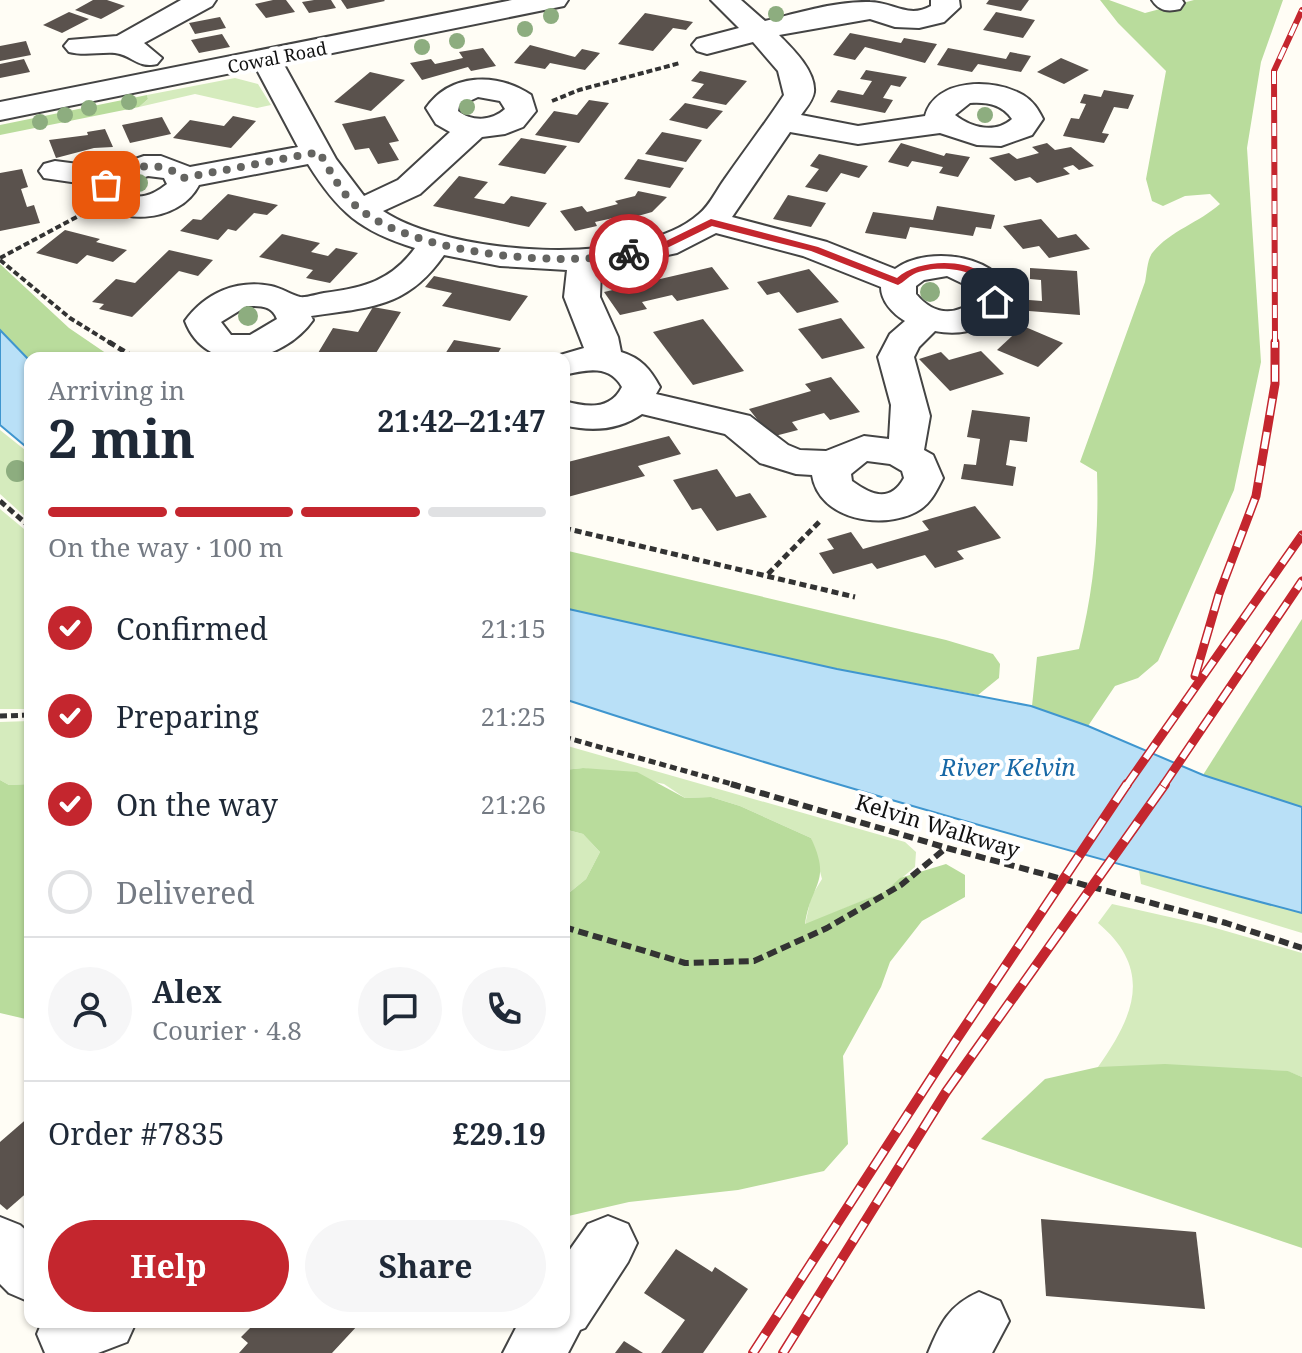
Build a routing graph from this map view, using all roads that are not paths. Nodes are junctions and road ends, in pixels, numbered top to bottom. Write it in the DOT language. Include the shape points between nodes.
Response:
graph roads {
  1 [pos="202,0"];
  2 [pos="554,0"];
  3 [pos="725,0"];
  4 [pos="945,0"];
  5 [pos="873,5"];
  6 [pos="757,33"];
  7 [pos="707,45"];
  8 [pos="79,46"];
  9 [pos="266,59"];
  10 [pos="520,101"];
  11 [pos="0,111"];
  12 [pos="782,121"];
  13 [pos="945,123"];
  14 [pos="319,152"];
  15 [pos="55,171"];
  16 [pos="359,210"];
  17 [pos="711,222"];
  18 [pos="435,244"];
  19 [pos="585,260"];
  20 [pos="898,282"];
  21 [pos="292,309"];
  22 [pos="928,319"];
  23 [pos="604,359"];
  24 [pos="570,362"];
  25 [pos="637,400"];
  26 [pos="570,414"];
  27 [pos="904,454"];
  28 [pos="839,480"];
  29 [pos="608,1243"];
  30 [pos="570,1299"];
  31 [pos="550,1328"];
  32 [pos="533,1353"];
  1 -- 8 [label="street" via="136,51"];
  2 -- 9 [label="street, Cowal Road"];
  3 -- 6 [label="street"];
  4 -- 5 [label="street" via="940,13 917,20 891,17"];
  5 -- 6 [label="street"];
  6 -- 7 [label="street"];
  6 -- 12 [label="street" via="799,81 799,95"];
  9 -- 11 [label="street, Cowal Road"];
  9 -- 14 [label="street"];
  10 -- 16 [label="street" via="503,91 476,88 447,99 441,108 445,117 473,128 409,187"];
  12 -- 13 [label="street" via="858,135"];
  12 -- 17 [label="street"];
  14 -- 15 [label="street" via="183,178 177,194 150,206 119,205 111,188"];
  14 -- 16 [label="street"];
  16 -- 18 [label="street"];
  17 -- 19 [label="street" via="665,245"];
  17 -- 20 [label="street" via="815,249"];
  18 -- 19 [label="street"];
  18 -- 21 [label="street" via="407,279 389,289"];
  19 -- 23 [label="street" via="582,297"];
  20 -- 22 [label="street" via="900,303"];
  20 -- 22 [label="street" via="918,269 947,266 985,278 995,290 987,313 971,320"];
  22 -- 27 [label="street" via="903,342 896,357 913,431"];
  23 -- 24 [label="street"];
  23 -- 25 [label="street" via="636,374 641,387"];
  25 -- 26 [label="street" via="607,417"];
  25 -- 28 [label="street" via="737,424 774,454"];
  27 -- 28 [label="street" via="864,448 846,454"];
  27 -- 28 [label="street" via="923,473 924,484 908,502 876,507"];
  29 -- 30 [label="street"];
  31 -- 32 [label="street"];
}
